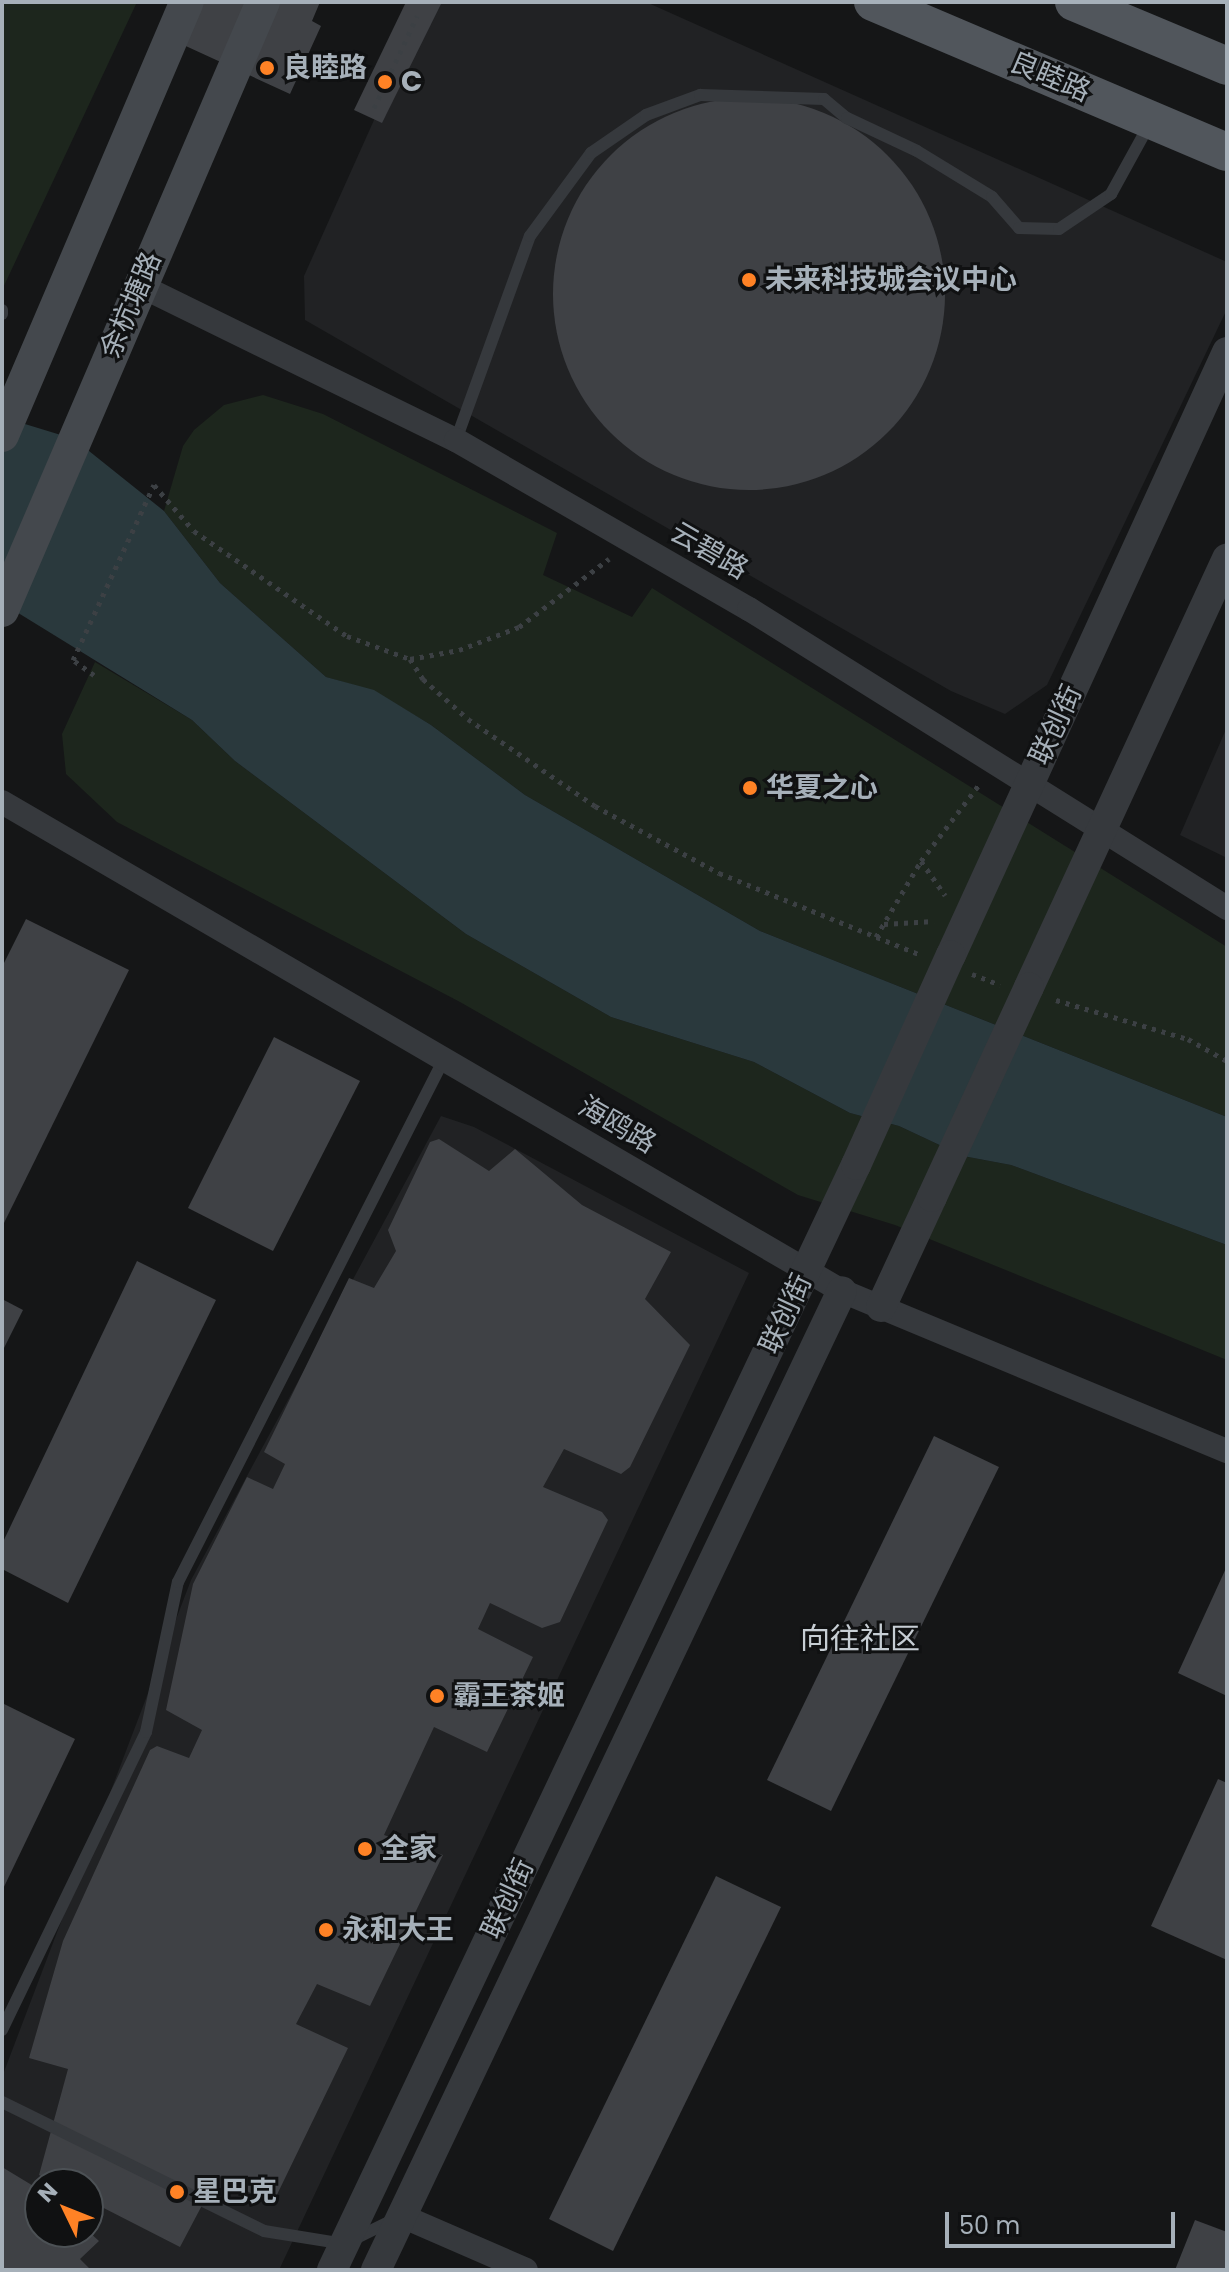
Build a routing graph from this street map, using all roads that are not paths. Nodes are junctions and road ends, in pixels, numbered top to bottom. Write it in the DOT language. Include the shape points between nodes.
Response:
graph roads {
  1 [pos="187,2"];
  2 [pos="263,2"];
  3 [pos="873,2"];
  4 [pos="1074,2"];
  5 [pos="1227,66"];
  6 [pos="1152,120"];
  7 [pos="1227,152"];
  8 [pos="139,285"];
  9 [pos="1227,352"];
  10 [pos="8,421"];
  11 [pos="456,440"];
  12 [pos="1227,558"];
  13 [pos="2,610"];
  14 [pos="1030,784"];
  15 [pos="2,802"];
  16 [pos="1101,829"];
  17 [pos="1227,908"];
  18 [pos="444,1059"];
  19 [pos="807,1270"];
  20 [pos="842,1291"];
  21 [pos="881,1307"];
  22 [pos="1227,1451"];
  23 [pos="2,2030"];
  24 [pos="2,2102"];
  25 [pos="402,2216"];
  26 [pos="338,2257"];
  27 [pos="376,2270"];
  28 [pos="526,2270"];
  1 -- 10 [label="main road"];
  2 -- 8 [label="main road, 余杭塘路"];
  3 -- 6 [label="main road, 良睦路"];
  4 -- 5 [label="main road"];
  6 -- 7 [label="main road, 良睦路"];
  6 -- 11 [label="lane" via="1111,194 1059,229 1019,228 992,197 917,151 847,118 824,99 700,95 646,115 591,153 530,236"];
  8 -- 11 [label="street, 云碧路"];
  8 -- 13 [label="main road, 余杭塘路"];
  9 -- 14 [label="street, 联创街"];
  11 -- 14 [label="street, 云碧路"];
  12 -- 16 [label="street"];
  14 -- 16 [label="street, 云碧路"];
  14 -- 19 [label="street, 联创街, bridge"];
  15 -- 18 [label="street, 海鸥路"];
  16 -- 17 [label="street, 云碧路"];
  16 -- 21 [label="street, bridge" via="1031,992"];
  18 -- 19 [label="street, 海鸥路"];
  18 -- 23 [label="lane" via="178,1582 146,1732"];
  19 -- 20 [label="street, 海鸥路"];
  19 -- 26 [label="street, 联创街"];
  20 -- 21 [label="street, 海鸥路"];
  20 -- 25 [label="street, 联创街"];
  21 -- 22 [label="street, 海鸥路"];
  24 -- 26 [label="lane" via="264,2231"];
  25 -- 26 [label="lane"];
  25 -- 27 [label="street, 联创街"];
  25 -- 28 [label="street"];
}
